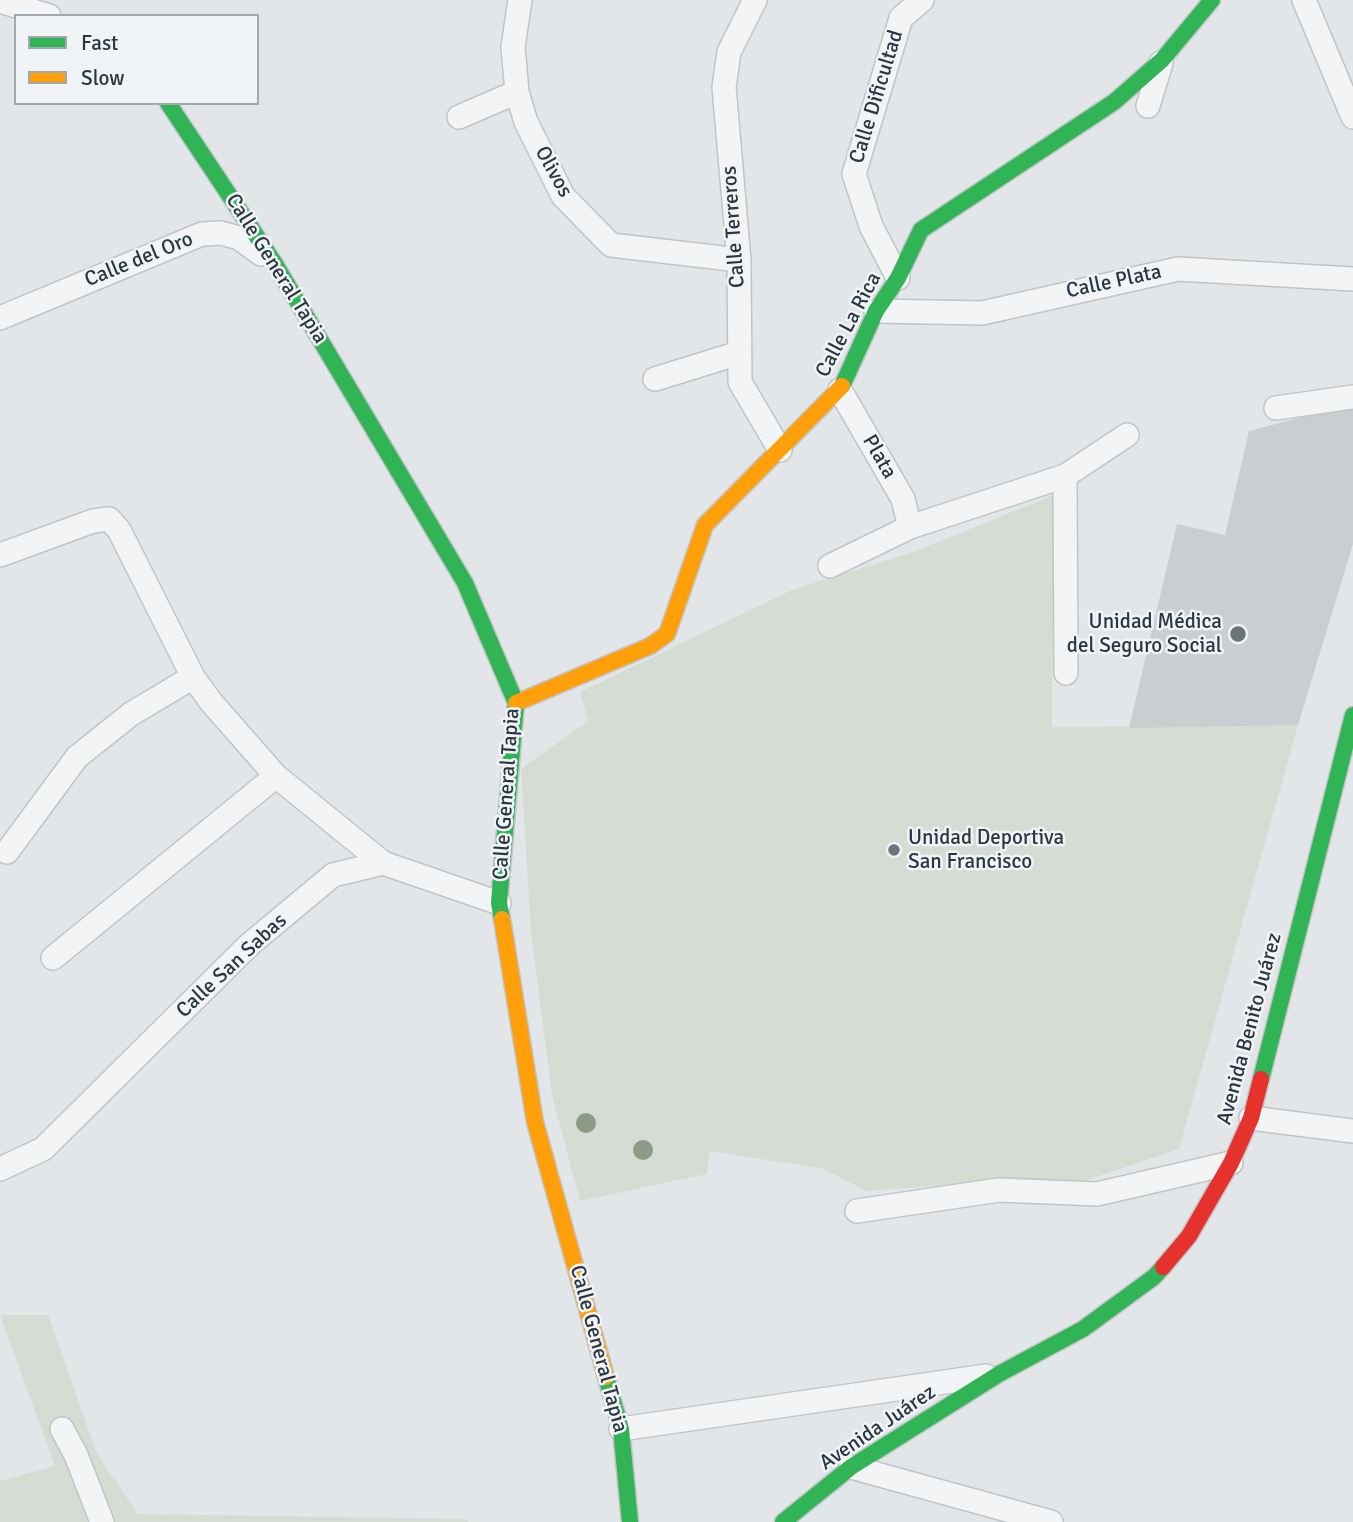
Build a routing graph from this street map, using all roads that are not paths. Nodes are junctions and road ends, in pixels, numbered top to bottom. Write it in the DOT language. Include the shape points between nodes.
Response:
graph roads {
  1 [pos="520,0"];
  2 [pos="755,0"];
  3 [pos="922,0"];
  4 [pos="1212,0"];
  5 [pos="1304,0"];
  6 [pos="0,1"];
  7 [pos="42,14"];
  8 [pos="1162,60"];
  9 [pos="517,92"];
  10 [pos="169,105"];
  11 [pos="1148,106"];
  12 [pos="459,117"];
  13 [pos="1353,117"];
  14 [pos="739,260"];
  15 [pos="275,264"];
  16 [pos="898,278"];
  17 [pos="1353,279"];
  18 [pos="876,311"];
  19 [pos="0,318"];
  20 [pos="739,353"];
  21 [pos="655,379"];
  22 [pos="840,390"];
  23 [pos="1353,397"];
  24 [pos="1276,408"];
  25 [pos="1128,435"];
  26 [pos="780,450"];
  27 [pos="1065,477"];
  28 [pos="910,527"];
  29 [pos="0,555"];
  30 [pos="830,566"];
  31 [pos="1066,673"];
  32 [pos="193,677"];
  33 [pos="516,703"];
  34 [pos="1353,715"];
  35 [pos="276,776"];
  36 [pos="7,852"];
  37 [pos="383,863"];
  38 [pos="499,903"];
  39 [pos="53,958"];
  40 [pos="1251,1118"];
  41 [pos="1353,1131"];
  42 [pos="1231,1163"];
  43 [pos="0,1168"];
  44 [pos="857,1211"];
  45 [pos="999,1374"];
  46 [pos="61,1429"];
  47 [pos="621,1429"];
  48 [pos="851,1467"];
  49 [pos="102,1522"];
  50 [pos="630,1522"];
  51 [pos="783,1522"];
  52 [pos="1051,1522"];
  1 -- 9 [label="street, Olivos" via="513,47"];
  2 -- 14 [label="street, Calle Terreros" via="729,52 724,87"];
  3 -- 16 [label="street, Calle Dificultad" via="901,18 854,174 871,226"];
  4 -- 8 [label="street, Calle La Rica"];
  5 -- 13 [label="street"];
  6 -- 7 [label="street"];
  8 -- 11 [label="street"];
  8 -- 16 [label="street, Calle La Rica" via="1114,102 921,230"];
  9 -- 12 [label="street"];
  9 -- 14 [label="street, Olivos" via="526,122 563,196 611,245"];
  10 -- 15 [label="street, Calle General Tapia"];
  14 -- 20 [label="street, Calle Terreros"];
  15 -- 19 [label="street, Calle del Oro" via="239,238 202,234"];
  15 -- 33 [label="street, Calle General Tapia" via="465,583"];
  16 -- 18 [label="street, Calle La Rica"];
  17 -- 18 [label="street, Calle Plata" via="1178,269 982,313"];
  18 -- 22 [label="street, Calle La Rica"];
  20 -- 21 [label="street"];
  20 -- 26 [label="street, Calle Terreros" via="740,382"];
  22 -- 26 [label="street, Calle La Rica"];
  22 -- 28 [label="street, Plata" via="903,499"];
  23 -- 24 [label="street"];
  25 -- 27 [label="street"];
  26 -- 33 [label="street, Calle La Rica" via="705,525 667,634 650,646"];
  27 -- 28 [label="street"];
  27 -- 31 [label="street"];
  28 -- 30 [label="street"];
  29 -- 32 [label="street" via="109,519 119,530"];
  32 -- 35 [label="street"];
  32 -- 36 [label="street" via="131,714 77,757"];
  33 -- 38 [label="street, Calle General Tapia"];
  34 -- 40 [label="street, Avenida Benito Juárez"];
  35 -- 37 [label="street"];
  35 -- 39 [label="street"];
  37 -- 38 [label="street"];
  37 -- 43 [label="street, Calle San Sabas" via="333,875 249,945 43,1149"];
  38 -- 47 [label="street, Calle General Tapia" via="535,1122"];
  40 -- 41 [label="street"];
  40 -- 42 [label="street, Avenida Benito Juárez"];
  42 -- 44 [label="street" via="1097,1194 999,1190"];
  42 -- 45 [label="street, Avenida Benito Juárez" via="1189,1236 1154,1278 1083,1329"];
  45 -- 47 [label="street"];
  45 -- 48 [label="street, Avenida Juárez"];
  46 -- 49 [label="street"];
  47 -- 50 [label="street, Calle General Tapia"];
  48 -- 51 [label="street, Avenida Juárez"];
  48 -- 52 [label="street"];
}
